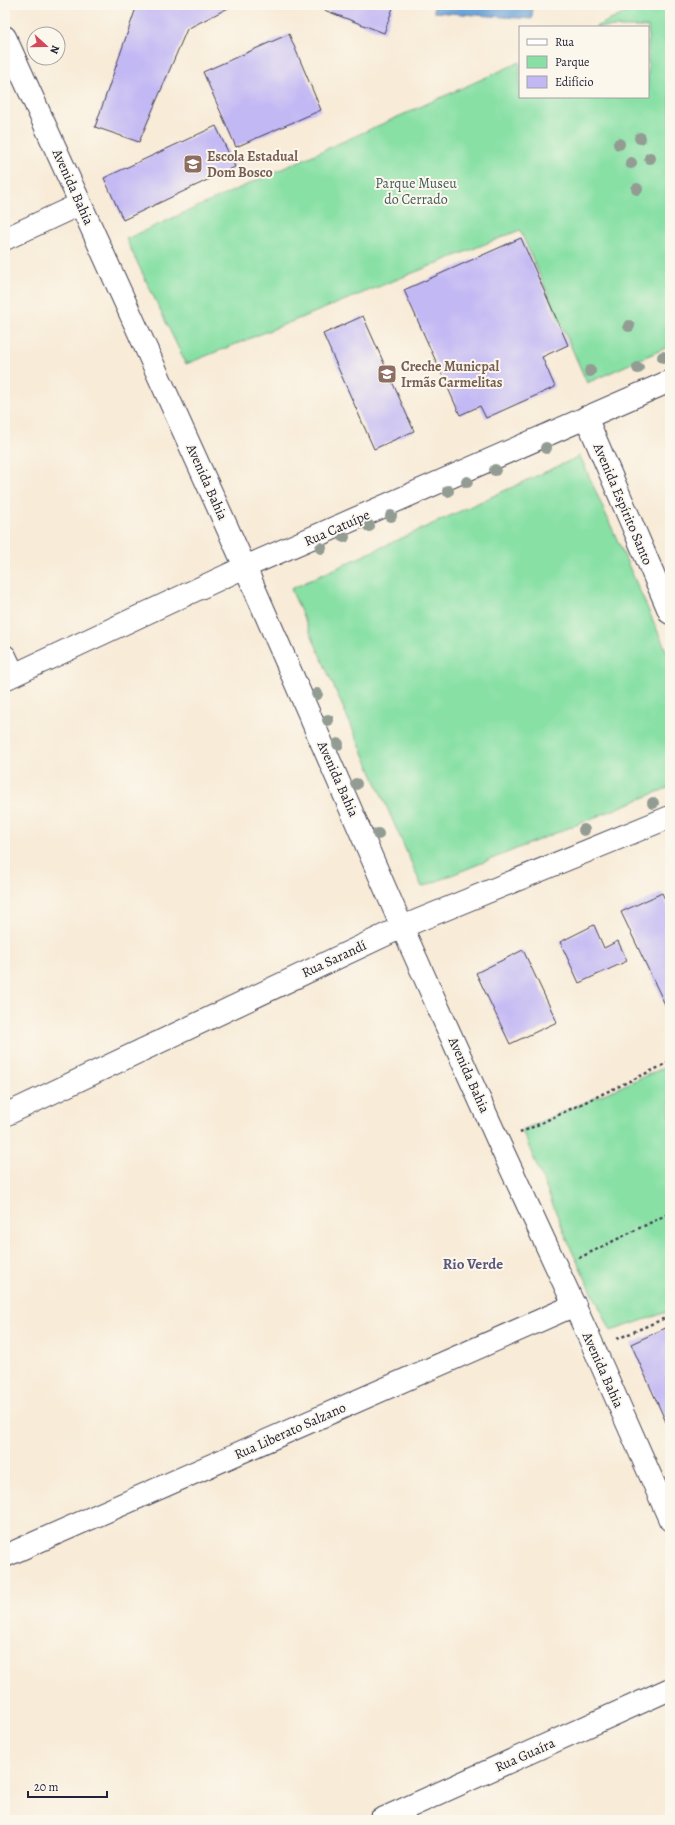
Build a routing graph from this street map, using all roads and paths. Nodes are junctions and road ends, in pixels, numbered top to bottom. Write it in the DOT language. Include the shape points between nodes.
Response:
graph roads {
  1 [pos="5,37"];
  2 [pos="80,204"];
  3 [pos="5,239"];
  4 [pos="670,381"];
  5 [pos="586,417"];
  6 [pos="245,568"];
  7 [pos="670,613"];
  8 [pos="8,670"];
  9 [pos="670,817"];
  10 [pos="402,927"];
  11 [pos="670,1062"];
  12 [pos="5,1114"];
  13 [pos="499,1143"];
  14 [pos="670,1213"];
  15 [pos="556,1265"];
  16 [pos="574,1305"];
  17 [pos="670,1316"];
  18 [pos="594,1348"];
  19 [pos="670,1520"];
  20 [pos="5,1556"];
  21 [pos="670,1689"];
  22 [pos="380,1820"];
  1 -- 2 [label="street, Avenida Bahia"];
  2 -- 3 [label="street"];
  2 -- 6 [label="street, Avenida Bahia"];
  4 -- 5 [label="street, Rua Catuípe"];
  5 -- 6 [label="street, Rua Catuípe"];
  5 -- 7 [label="street, Avenida Espírito Santo"];
  6 -- 8 [label="street, Rua Catuípe"];
  6 -- 10 [label="street, Avenida Bahia"];
  9 -- 10 [label="street, Rua Sarandí"];
  10 -- 12 [label="street, Rua Sarandí"];
  10 -- 13 [label="street, Avenida Bahia"];
  11 -- 13 [label="path"];
  13 -- 15 [label="street, Avenida Bahia"];
  14 -- 15 [label="path" via="574,1260"];
  15 -- 16 [label="street, Avenida Bahia"];
  16 -- 18 [label="street, Avenida Bahia"];
  16 -- 20 [label="street, Rua Liberato Salzano"];
  17 -- 18 [label="path"];
  18 -- 19 [label="street, Avenida Bahia"];
  21 -- 22 [label="street, Rua Guaíra"];
}
